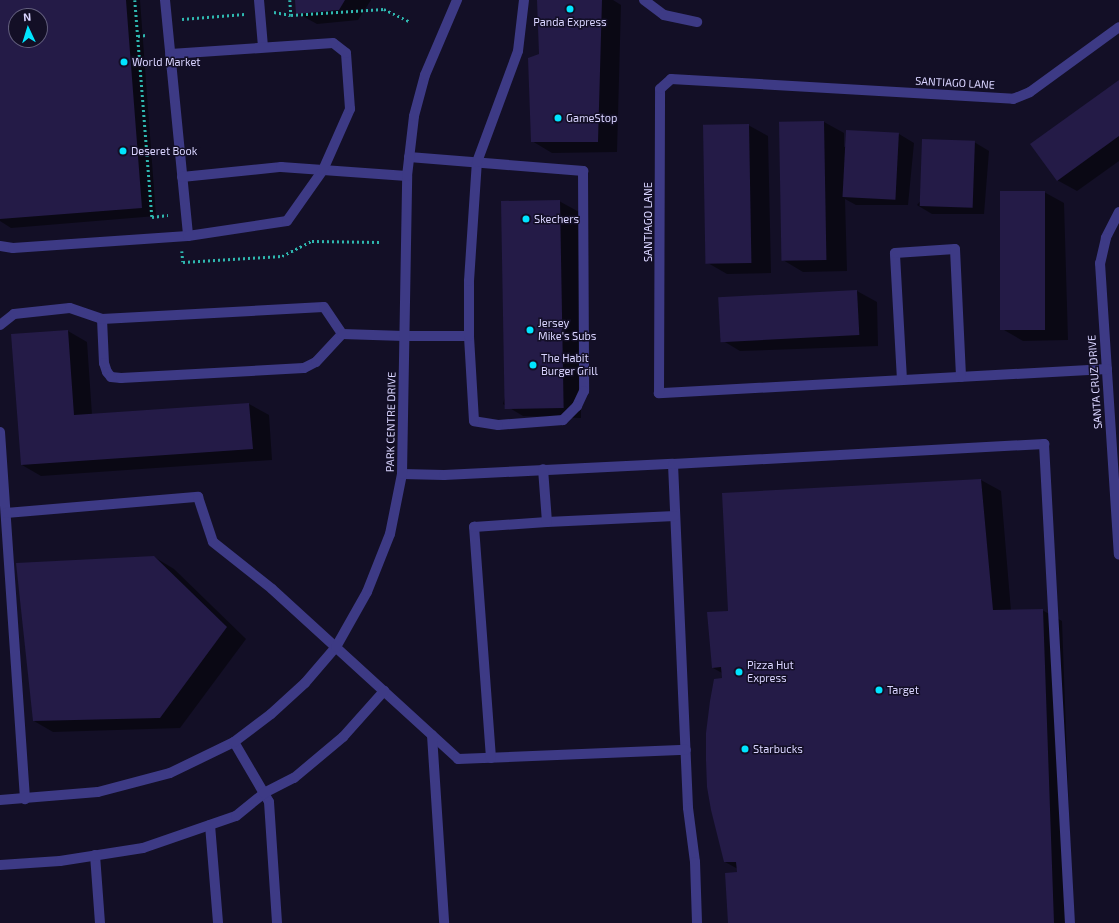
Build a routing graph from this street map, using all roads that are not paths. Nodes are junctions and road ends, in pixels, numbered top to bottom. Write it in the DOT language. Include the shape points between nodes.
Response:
graph roads {
  1 [pos="165,0"];
  2 [pos="259,0"];
  3 [pos="457,0"];
  4 [pos="524,0"];
  5 [pos="644,0"];
  6 [pos="697,22"];
  7 [pos="1119,27"];
  8 [pos="263,47"];
  9 [pos="170,54"];
  10 [pos="409,157"];
  11 [pos="477,162"];
  12 [pos="323,170"];
  13 [pos="407,176"];
  14 [pos="182,177"];
  15 [pos="1119,212"];
  16 [pos="188,236"];
  17 [pos="0,246"];
  18 [pos="102,319"];
  19 [pos="0,325"];
  20 [pos="342,334"];
  21 [pos="404,336"];
  22 [pos="469,336"];
  23 [pos="1106,369"];
  24 [pos="961,377"];
  25 [pos="902,380"];
  26 [pos="0,432"];
  27 [pos="673,464"];
  28 [pos="543,470"];
  29 [pos="402,474"];
  30 [pos="6,513"];
  31 [pos="675,516"];
  32 [pos="547,522"];
  33 [pos="1119,548"];
  34 [pos="1119,554"];
  35 [pos="336,647"];
  36 [pos="384,691"];
  37 [pos="432,735"];
  38 [pos="234,742"];
  39 [pos="686,750"];
  40 [pos="491,758"];
  41 [pos="264,793"];
  42 [pos="26,799"];
  43 [pos="0,800"];
  44 [pos="210,825"];
  45 [pos="95,855"];
  46 [pos="0,865"];
  47 [pos="100,923"];
  48 [pos="218,923"];
  49 [pos="277,923"];
  50 [pos="444,923"];
  51 [pos="697,923"];
  52 [pos="1070,923"];
  1 -- 9 [label="street"];
  2 -- 8 [label="street"];
  3 -- 10 [label="street, PARK CENTRE DRIVE" via="425,75 414,116"];
  4 -- 11 [label="street" via="518,51"];
  5 -- 6 [label="street" via="664,15"];
  7 -- 25 [label="street, SANTIAGO LANE" via="1030,92 1012,99 671,79 660,89 659,393"];
  8 -- 9 [label="street"];
  8 -- 12 [label="street" via="333,42 346,53 350,109"];
  9 -- 14 [label="street"];
  10 -- 11 [label="street"];
  10 -- 13 [label="street, PARK CENTRE DRIVE"];
  11 -- 22 [label="street" via="469,281"];
  11 -- 22 [label="street" via="583,172 584,391 577,406 563,420 498,426 474,422"];
  12 -- 13 [label="street"];
  12 -- 14 [label="street" via="281,167"];
  12 -- 16 [label="street" via="287,221"];
  13 -- 21 [label="street, PARK CENTRE DRIVE"];
  14 -- 16 [label="street"];
  15 -- 23 [label="street, SANTA CRUZ DRIVE" via="1106,238 1100,263"];
  16 -- 17 [label="street" via="12,248"];
  18 -- 19 [label="street" via="70,308 14,314"];
  18 -- 20 [label="street" via="324,307"];
  18 -- 20 [label="street" via="104,363 111,377 121,378 304,368 316,362"];
  20 -- 21 [label="street"];
  21 -- 22 [label="street"];
  21 -- 29 [label="street, PARK CENTRE DRIVE"];
  23 -- 24 [label="street, SANTIAGO LANE"];
  23 -- 33 [label="street, SANTA CRUZ DRIVE"];
  24 -- 25 [label="street, SANTIAGO LANE"];
  24 -- 25 [label="street" via="954,249 895,253"];
  26 -- 30 [label="street"];
  27 -- 28 [label="street"];
  27 -- 31 [label="street"];
  27 -- 52 [label="street" via="1044,444"];
  28 -- 29 [label="street" via="444,475"];
  28 -- 32 [label="street"];
  29 -- 35 [label="street, PARK CENTRE DRIVE" via="390,534 367,592"];
  30 -- 35 [label="street" via="198,496 213,542 272,589"];
  30 -- 42 [label="street"];
  31 -- 32 [label="street"];
  31 -- 39 [label="street"];
  32 -- 40 [label="street" via="474,527"];
  33 -- 34 [label="street, SANTA CRUZ DRIVE"];
  35 -- 36 [label="street"];
  35 -- 38 [label="street, PARK CENTRE DRIVE" via="299,688 271,714"];
  36 -- 37 [label="street"];
  36 -- 41 [label="street" via="343,737 294,778"];
  37 -- 40 [label="street" via="458,759"];
  37 -- 50 [label="street"];
  38 -- 41 [label="street"];
  38 -- 42 [label="street, PARK CENTRE DRIVE" via="170,773 98,792"];
  39 -- 40 [label="street"];
  39 -- 51 [label="street"];
  41 -- 44 [label="street" via="236,816"];
  41 -- 49 [label="street" via="269,802"];
  42 -- 43 [label="street, PARK CENTRE DRIVE"];
  44 -- 45 [label="street" via="143,848"];
  44 -- 48 [label="street"];
  45 -- 46 [label="street" via="60,861"];
  45 -- 47 [label="street"];
}
